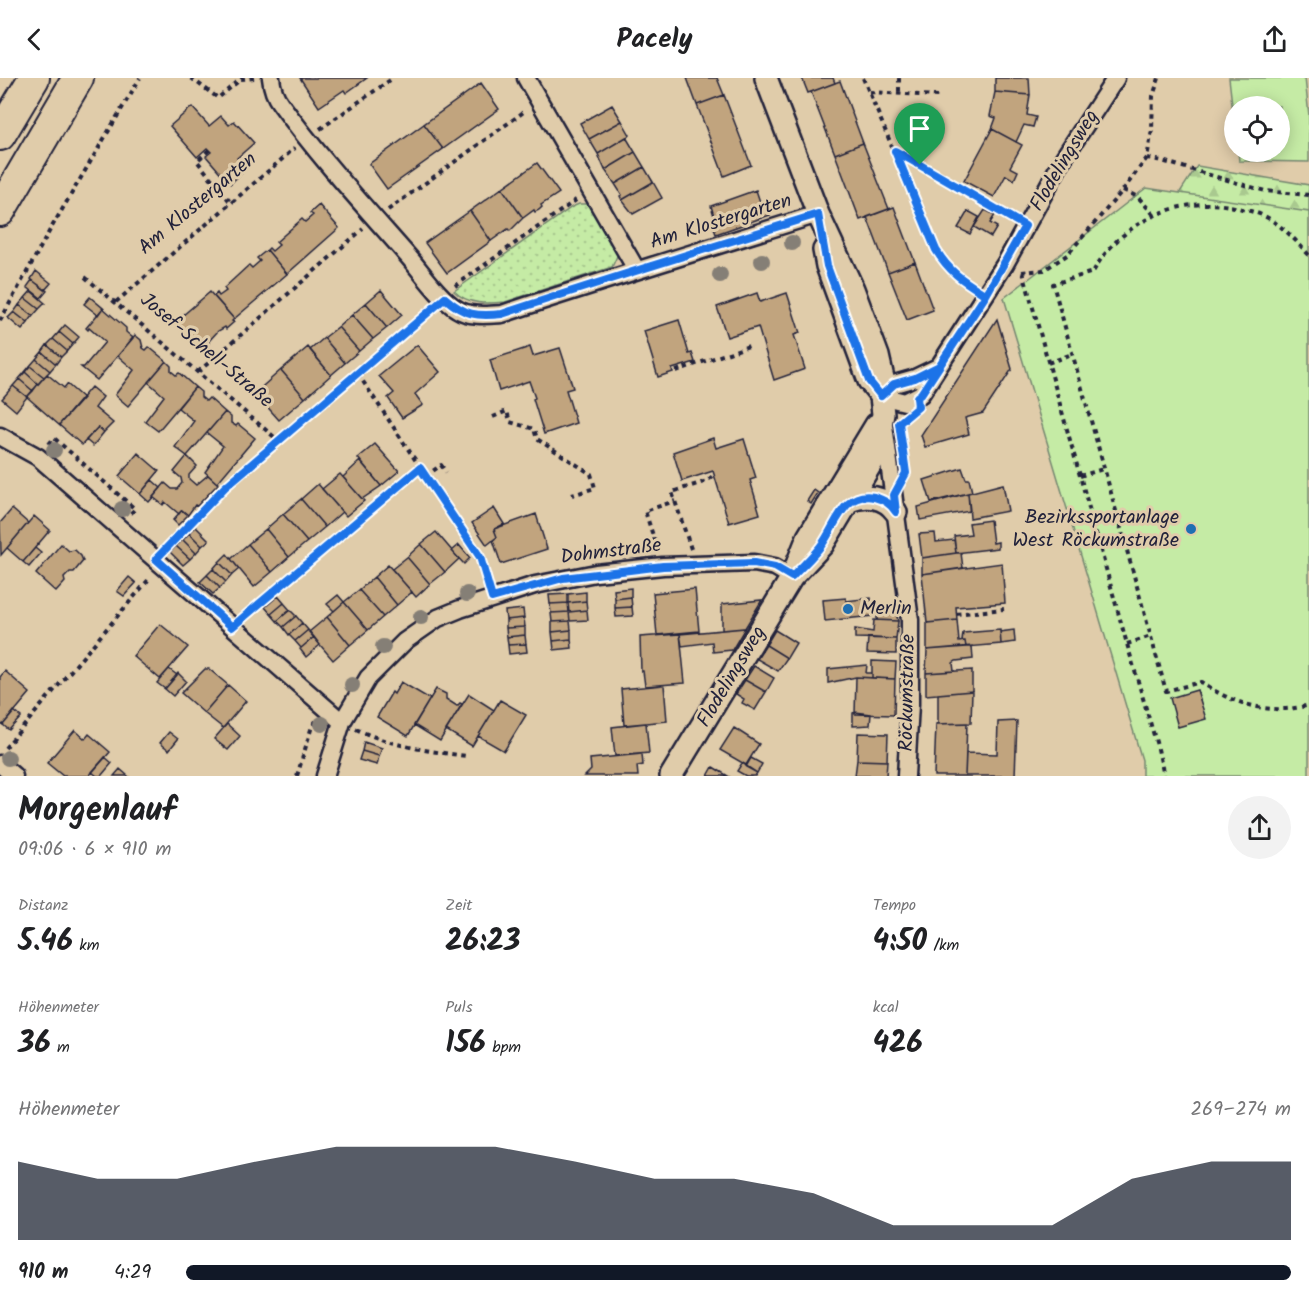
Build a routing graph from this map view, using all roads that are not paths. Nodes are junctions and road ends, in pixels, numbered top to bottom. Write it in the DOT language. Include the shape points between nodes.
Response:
graph roads {
  1 [pos="34,78"];
  2 [pos="78,78"];
  3 [pos="271,78"];
  4 [pos="526,78"];
  5 [pos="766,78"];
  6 [pos="1116,78"];
  7 [pos="0,135"];
  8 [pos="0,211"];
  9 [pos="818,214"];
  10 [pos="636,269"];
  11 [pos="882,405"];
  12 [pos="0,436"];
  13 [pos="849,501"];
  14 [pos="896,512"];
  15 [pos="792,577"];
  16 [pos="342,722"];
  17 [pos="0,764"];
  18 [pos="14,776"];
  19 [pos="325,776"];
  20 [pos="671,776"];
  21 [pos="906,776"];
  1 -- 7 [label="highway"];
  2 -- 8 [label="highway"];
  3 -- 10 [label="street, Am Klostergarten" via="279,102 375,219 458,311 483,316 502,314"];
  4 -- 10 [label="street, Am Klostergarten"];
  5 -- 9 [label="street, Röckumstraße"];
  6 -- 11 [label="street, Flodelingsweg" via="939,366 894,384"];
  9 -- 10 [label="street, Am Klostergarten"];
  9 -- 11 [label="street, Röckumstraße" via="853,289 878,356 883,378"];
  11 -- 13 [label="street, Flodelingsweg" via="874,459"];
  11 -- 14 [label="street, Röckumstraße"];
  11 -- 15 [label="street, Flodelingsweg" via="808,537"];
  12 -- 16 [label="street" via="38,456"];
  13 -- 14 [label="street" via="871,497 891,504"];
  13 -- 15 [label="street, Flodelingsweg" via="823,544"];
  14 -- 21 [label="street, Röckumstraße" via="910,620"];
  15 -- 16 [label="street, Dohmstraße" via="775,567 754,563 663,566 563,578 492,598 438,618 405,641 368,678"];
  15 -- 20 [label="street, Flodelingsweg"];
  16 -- 19 [label="street, Dohmstraße"];
  17 -- 18 [label="street"];
}
